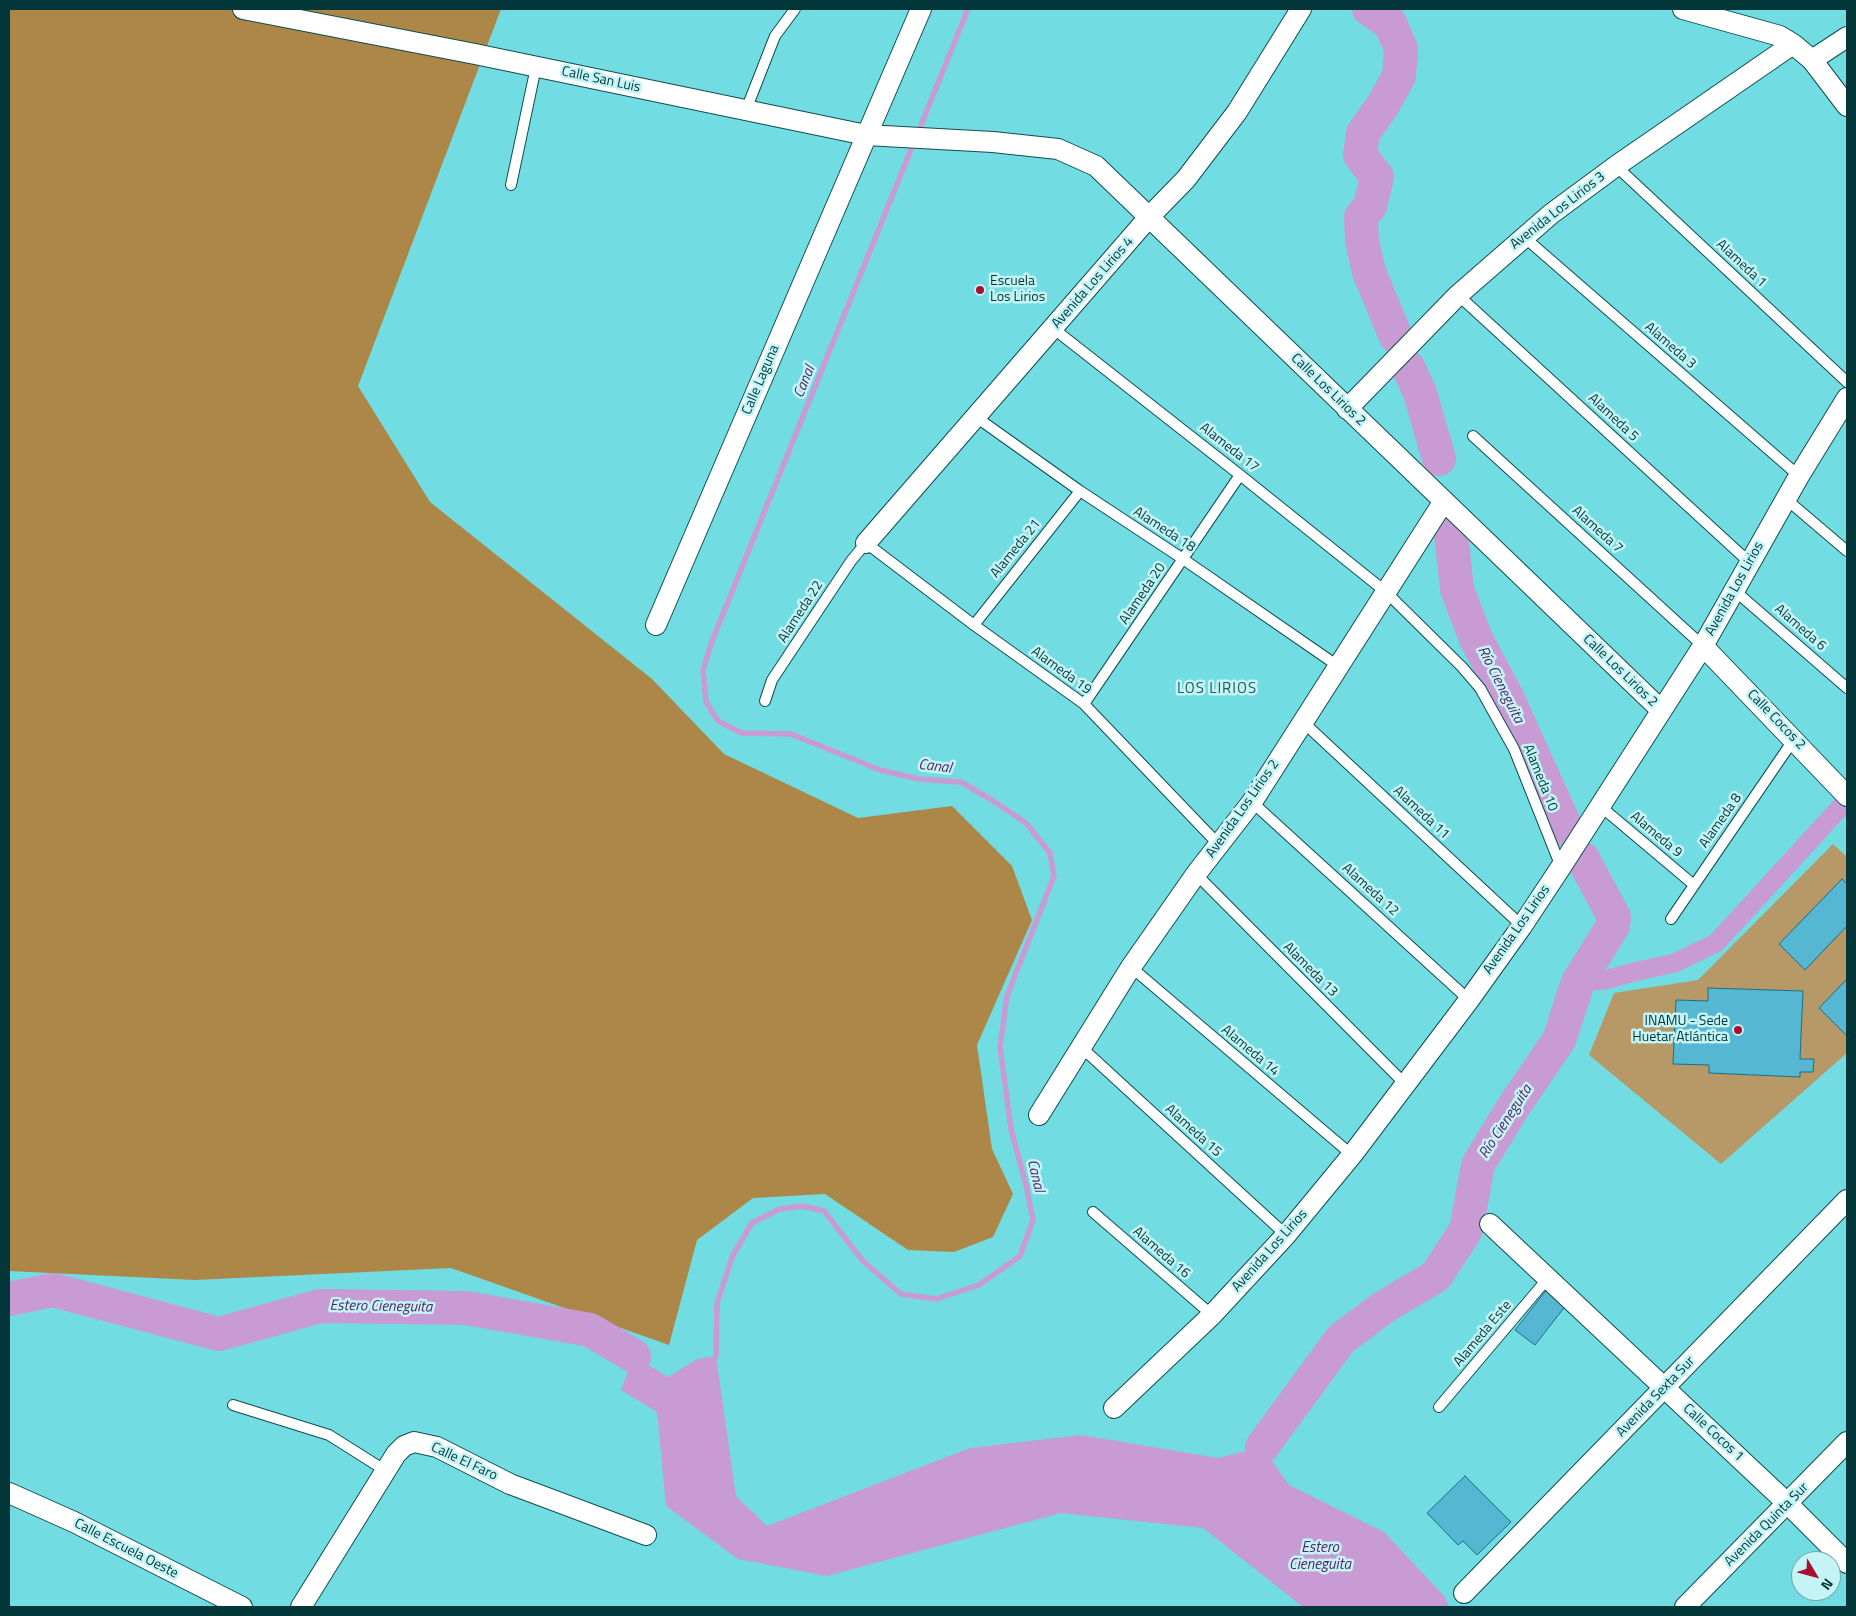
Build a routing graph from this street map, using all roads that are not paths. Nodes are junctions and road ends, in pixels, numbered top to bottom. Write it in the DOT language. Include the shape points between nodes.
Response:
graph roads {
  1 [pos="243,9"];
  2 [pos="795,9"];
  3 [pos="921,9"];
  4 [pos="1301,9"];
  5 [pos="1683,9"];
  6 [pos="1847,37"];
  7 [pos="1793,44"];
  8 [pos="1812,60"];
  9 [pos="536,67"];
  10 [pos="1847,106"];
  11 [pos="746,110"];
  12 [pos="866,135"];
  13 [pos="960,140"];
  14 [pos="1616,166"];
  15 [pos="511,185"];
  16 [pos="1150,216"];
  17 [pos="1524,237"];
  18 [pos="1458,294"];
  19 [pos="1054,329"];
  20 [pos="1847,382"];
  21 [pos="1347,408"];
  22 [pos="1845,410"];
  23 [pos="976,417"];
  24 [pos="1473,436"];
  25 [pos="1240,474"];
  26 [pos="1799,476"];
  27 [pos="1080,491"];
  28 [pos="1786,499"];
  29 [pos="1444,501"];
  30 [pos="866,543"];
  31 [pos="1847,551"];
  32 [pos="1183,559"];
  33 [pos="1749,562"];
  34 [pos="1734,590"];
  35 [pos="1386,592"];
  36 [pos="974,625"];
  37 [pos="656,626"];
  38 [pos="1704,646"];
  39 [pos="1338,666"];
  40 [pos="1847,688"];
  41 [pos="765,701"];
  42 [pos="1084,704"];
  43 [pos="1661,710"];
  44 [pos="1302,721"];
  45 [pos="1794,739"];
  46 [pos="1847,796"];
  47 [pos="1252,802"];
  48 [pos="1600,805"];
  49 [pos="1219,845"];
  50 [pos="1561,867"];
  51 [pos="1196,874"];
  52 [pos="1694,885"];
  53 [pos="1671,919"];
  54 [pos="1522,926"];
  55 [pos="1131,967"];
  56 [pos="1469,1000"];
  57 [pos="1081,1048"];
  58 [pos="1405,1084"];
  59 [pos="1039,1115"];
  60 [pos="1352,1156"];
  61 [pos="1847,1200"];
  62 [pos="1093,1212"];
  63 [pos="1490,1224"];
  64 [pos="1286,1235"];
  65 [pos="1548,1278"];
  66 [pos="1212,1315"];
  67 [pos="1664,1388"];
  68 [pos="233,1405"];
  69 [pos="1439,1407"];
  70 [pos="1114,1408"];
  71 [pos="1847,1442"];
  72 [pos="386,1471"];
  73 [pos="9,1493"];
  74 [pos="1788,1504"];
  75 [pos="646,1535"];
  76 [pos="1847,1562"];
  77 [pos="1464,1594"];
  78 [pos="242,1607"];
  79 [pos="301,1607"];
  80 [pos="1685,1607"];
  1 -- 9 [label="street, Calle San Luis"];
  2 -- 11 [label="lane" via="775,36"];
  3 -- 12 [label="street, Calle Laguna"];
  4 -- 16 [label="street, Avenida Los Lirios 4" via="1237,112 1186,178"];
  5 -- 7 [label="street" via="1780,36"];
  6 -- 8 [label="street"];
  7 -- 8 [label="street"];
  7 -- 14 [label="street, Avenida Los Lirios 3"];
  8 -- 10 [label="street"];
  9 -- 11 [label="street, Calle San Luis"];
  9 -- 15 [label="lane"];
  11 -- 12 [label="street, Calle San Luis"];
  12 -- 13 [label="street, Calle San Luis"];
  12 -- 37 [label="street, Calle Laguna"];
  13 -- 16 [label="street, Calle Los Lirios 2" via="1058,149 1096,166"];
  14 -- 17 [label="street, Avenida Los Lirios 3"];
  14 -- 20 [label="lane, Alameda 1"];
  16 -- 19 [label="street, Avenida Los Lirios 4"];
  16 -- 21 [label="street, Calle Los Lirios 2"];
  17 -- 18 [label="street, Avenida Los Lirios 3"];
  17 -- 26 [label="lane, Alameda 3"];
  18 -- 21 [label="street, Avenida Los Lirios 3"];
  18 -- 33 [label="lane, Alameda 5"];
  19 -- 23 [label="street, Avenida Los Lirios 4"];
  19 -- 25 [label="lane, Alameda 17"];
  21 -- 29 [label="street, Calle Los Lirios 2"];
  22 -- 26 [label="street, Avenida Los Lirios"];
  23 -- 27 [label="lane, Alameda 18"];
  23 -- 30 [label="street, Avenida Los Lirios 4"];
  24 -- 38 [label="lane, Alameda 7"];
  25 -- 32 [label="lane, Alameda 20"];
  25 -- 35 [label="lane, Alameda 17"];
  26 -- 28 [label="street, Avenida Los Lirios"];
  27 -- 32 [label="lane, Alameda 18"];
  27 -- 36 [label="lane, Alameda 21"];
  28 -- 31 [label="lane"];
  28 -- 33 [label="street, Avenida Los Lirios"];
  29 -- 35 [label="street, Avenida Los Lirios 2"];
  29 -- 43 [label="street, Calle Los Lirios 2"];
  30 -- 36 [label="lane, Alameda 19"];
  30 -- 41 [label="lane, Alameda 22" via="772,680"];
  32 -- 39 [label="lane, Alameda 18"];
  32 -- 42 [label="lane, Alameda 20"];
  33 -- 34 [label="street, Avenida Los Lirios"];
  34 -- 38 [label="street, Avenida Los Lirios"];
  34 -- 40 [label="lane, Alameda 6"];
  35 -- 39 [label="street, Avenida Los Lirios 2"];
  35 -- 50 [label="lane, Alameda 10" via="1480,688 1514,749"];
  36 -- 42 [label="lane, Alameda 19"];
  38 -- 43 [label="street, Avenida Los Lirios"];
  38 -- 45 [label="street, Calle Cocos 2"];
  39 -- 44 [label="street, Avenida Los Lirios 2"];
  42 -- 49 [label="lane, Alameda 19"];
  43 -- 48 [label="street, Avenida Los Lirios"];
  44 -- 47 [label="street, Avenida Los Lirios 2"];
  44 -- 54 [label="lane, Alameda 11"];
  45 -- 46 [label="street, Calle Cocos 2"];
  45 -- 52 [label="lane, Alameda 8"];
  47 -- 49 [label="street, Avenida Los Lirios 2"];
  47 -- 56 [label="lane, Alameda 12"];
  48 -- 50 [label="street, Avenida Los Lirios"];
  48 -- 52 [label="lane, Alameda 9"];
  49 -- 51 [label="street, Avenida Los Lirios 2"];
  50 -- 54 [label="street, Avenida Los Lirios"];
  51 -- 55 [label="street, Avenida Los Lirios 2"];
  51 -- 58 [label="lane, Alameda 13"];
  52 -- 53 [label="lane, Alameda 8"];
  54 -- 56 [label="street, Avenida Los Lirios"];
  55 -- 57 [label="street, Avenida Los Lirios 2"];
  55 -- 60 [label="lane, Alameda 14"];
  56 -- 58 [label="street, Avenida Los Lirios"];
  57 -- 59 [label="street, Avenida Los Lirios 2"];
  57 -- 64 [label="lane, Alameda 15"];
  58 -- 60 [label="street, Avenida Los Lirios"];
  60 -- 64 [label="street, Avenida Los Lirios"];
  61 -- 67 [label="street, Avenida Sexta Sur"];
  62 -- 66 [label="lane, Alameda 16"];
  63 -- 65 [label="street, Calle Cocos 1"];
  64 -- 66 [label="street, Avenida Los Lirios"];
  65 -- 67 [label="street, Calle Cocos 1"];
  65 -- 69 [label="lane, Alameda Este"];
  66 -- 70 [label="street, Avenida Los Lirios"];
  67 -- 74 [label="street, Calle Cocos 1"];
  67 -- 77 [label="street, Avenida Sexta Sur"];
  68 -- 72 [label="lane" via="329,1435"];
  71 -- 74 [label="street, Avenida Quinta Sur"];
  72 -- 75 [label="street, Calle El Faro" via="404,1446 424,1443 510,1484"];
  72 -- 79 [label="street, Calle El Faro"];
  73 -- 78 [label="street, Calle Escuela Oeste" via="74,1522"];
  74 -- 76 [label="street, Calle Cocos 1"];
  74 -- 80 [label="street, Avenida Quinta Sur"];
}
